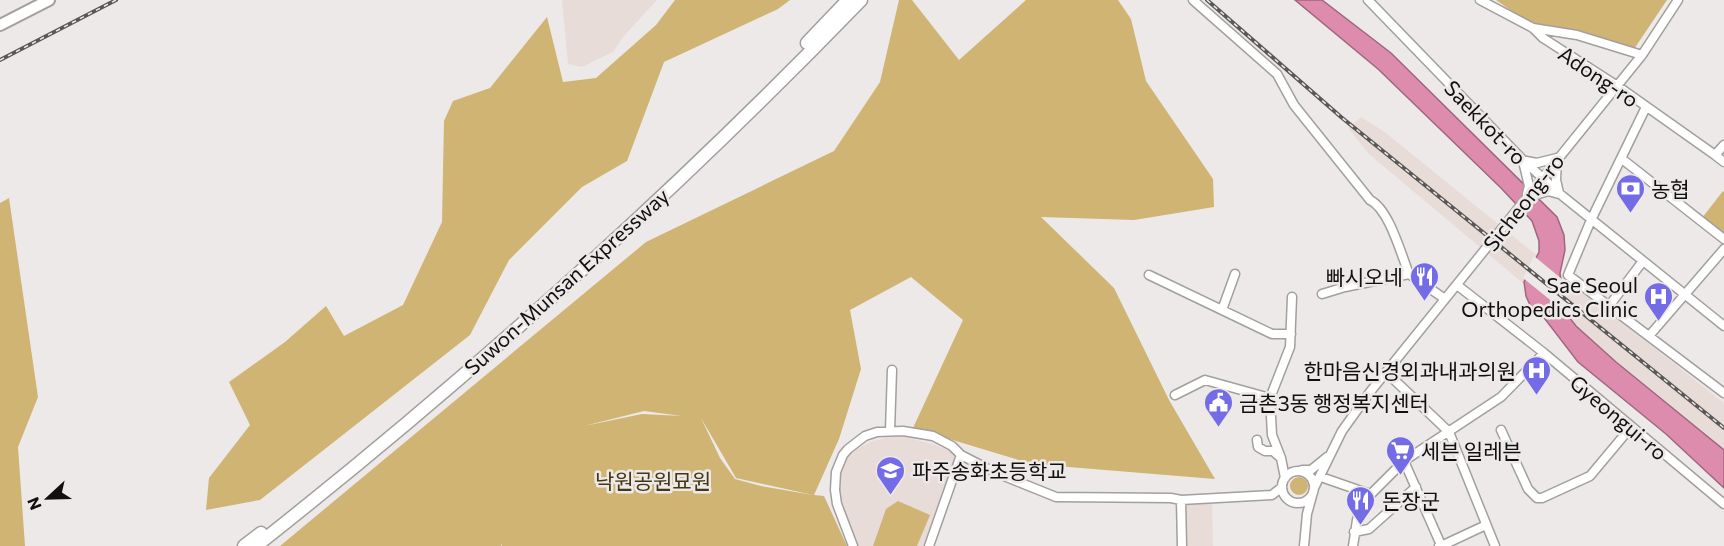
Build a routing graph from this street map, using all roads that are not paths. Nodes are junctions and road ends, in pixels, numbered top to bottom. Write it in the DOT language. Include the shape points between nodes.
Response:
graph roads {
  1 [pos="49,0"];
  2 [pos="848,0"];
  3 [pos="861,0"];
  4 [pos="1193,0"];
  5 [pos="1368,0"];
  6 [pos="1480,0"];
  7 [pos="1678,0"];
  8 [pos="0,25"];
  9 [pos="1533,28"];
  10 [pos="1642,56"];
  11 [pos="1616,85"];
  12 [pos="1646,107"];
  13 [pos="1724,145"];
  14 [pos="1715,155"];
  15 [pos="1557,158"];
  16 [pos="1622,159"];
  17 [pos="1523,160"];
  18 [pos="1724,162"];
  19 [pos="1543,177"];
  20 [pos="1533,190"];
  21 [pos="1560,194"];
  22 [pos="1591,220"];
  23 [pos="1724,240"];
  24 [pos="1724,249"];
  25 [pos="1643,261"];
  26 [pos="1235,274"];
  27 [pos="1409,274"];
  28 [pos="1149,275"];
  29 [pos="1457,285"];
  30 [pos="1322,294"];
  31 [pos="1685,296"];
  32 [pos="1292,297"];
  33 [pos="1445,299"];
  34 [pos="1609,306"];
  35 [pos="1222,310"];
  36 [pos="1724,326"];
  37 [pos="1291,333"];
  38 [pos="1649,336"];
  39 [pos="1544,353"];
  40 [pos="892,370"];
  41 [pos="1386,372"];
  42 [pos="1724,393"];
  43 [pos="1174,395"];
  44 [pos="1270,399"];
  45 [pos="1631,427"];
  46 [pos="1502,430"];
  47 [pos="890,431"];
  48 [pos="1449,432"];
  49 [pos="1257,440"];
  50 [pos="961,455"];
  51 [pos="1328,456"];
  52 [pos="1281,458"];
  53 [pos="1404,461"];
  54 [pos="1299,470"];
  55 [pos="1321,477"];
  56 [pos="1284,487"];
  57 [pos="1416,487"];
  58 [pos="1314,490"];
  59 [pos="1369,496"];
  60 [pos="1181,500"];
  61 [pos="1299,502"];
  62 [pos="1724,504"];
  63 [pos="1307,514"];
  64 [pos="1486,525"];
  65 [pos="1354,532"];
  66 [pos="244,546"];
  67 [pos="256,546"];
  68 [pos="853,546"];
  69 [pos="929,546"];
  70 [pos="1182,546"];
  71 [pos="1304,546"];
  72 [pos="1353,546"];
  73 [pos="1440,546"];
  74 [pos="1495,546"];
  1 -- 8 [label="main road"];
  2 -- 66 [label="highway, Suwon-Munsan Expressway" via="686,162 514,320"];
  3 -- 67 [label="highway, Suwon-Munsan Expressway" via="612,242 432,401"];
  4 -- 27 [label="street" via="1277,74 1294,105 1370,200 1377,203"];
  5 -- 17 [label="street, Saekkot-ro"];
  6 -- 9 [label="street, Adong-ro"];
  7 -- 10 [label="street, Sicheong-ro"];
  9 -- 10 [label="street" via="1576,35"];
  9 -- 11 [label="street, Adong-ro"];
  10 -- 11 [label="street, Sicheong-ro"];
  11 -- 12 [label="street, Adong-ro"];
  11 -- 15 [label="street, Sicheong-ro"];
  12 -- 14 [label="street, Adong-ro"];
  12 -- 16 [label="street"];
  13 -- 14 [label="street"];
  14 -- 18 [label="street, Adong-ro"];
  15 -- 17 [label="street" via="1537,164"];
  15 -- 19 [label="street, Sicheong-ro"];
  15 -- 21 [label="street"];
  16 -- 22 [label="street"];
  16 -- 23 [label="street"];
  17 -- 19 [label="street, Saekkot-ro"];
  17 -- 20 [label="street"];
  19 -- 20 [label="street, Sicheong-ro"];
  19 -- 21 [label="street, Saekkot-ro"];
  20 -- 21 [label="street"];
  20 -- 29 [label="street, Sicheong-ro"];
  21 -- 22 [label="street, Saekkot-ro"];
  22 -- 25 [label="street, Saekkot-ro"];
  22 -- 34 [label="street" via="1568,275"];
  24 -- 31 [label="street"];
  25 -- 31 [label="street, Saekkot-ro"];
  25 -- 34 [label="street"];
  26 -- 35 [label="street"];
  27 -- 30 [label="street"];
  27 -- 33 [label="street"];
  28 -- 35 [label="street"];
  29 -- 33 [label="street, Sicheong-ro"];
  29 -- 39 [label="street, Gyeongui-ro"];
  31 -- 36 [label="street, Saekkot-ro"];
  31 -- 38 [label="street"];
  32 -- 37 [label="street"];
  33 -- 41 [label="street, Sicheong-ro"];
  34 -- 38 [label="street"];
  35 -- 37 [label="street" via="1272,334"];
  37 -- 44 [label="street" via="1290,347"];
  38 -- 42 [label="street"];
  39 -- 45 [label="street, Gyeongui-ro"];
  39 -- 48 [label="street" via="1501,397"];
  40 -- 47 [label="street"];
  41 -- 48 [label="street"];
  41 -- 51 [label="street, Sicheong-ro"];
  43 -- 44 [label="street" via="1205,380"];
  44 -- 52 [label="street" via="1272,435"];
  45 -- 46 [label="street" via="1590,476 1542,498 1528,489"];
  45 -- 62 [label="street, Gyeongui-ro"];
  47 -- 50 [label="street" via="933,436"];
  47 -- 68 [label="street" via="865,436 848,448 838,464 837,504"];
  48 -- 53 [label="street"];
  48 -- 64 [label="street"];
  49 -- 52 [label="street" via="1258,447"];
  50 -- 60 [label="street" via="1056,496"];
  50 -- 69 [label="street"];
  51 -- 54 [label="street" via="1311,470"];
  51 -- 55 [label="street, Sicheong-ro"];
  52 -- 56 [label="street"];
  53 -- 57 [label="street"];
  53 -- 59 [label="street"];
  54 -- 56 [label="street" via="1293,471"];
  54 -- 58 [label="street" via="1312,478"];
  55 -- 58 [label="street, Sicheong-ro"];
  55 -- 59 [label="street"];
  56 -- 60 [label="street" via="1272,495"];
  56 -- 61 [label="street" via="1291,501"];
  57 -- 65 [label="street" via="1369,529"];
  57 -- 73 [label="street"];
  58 -- 61 [label="street" via="1308,500"];
  58 -- 63 [label="street"];
  59 -- 65 [label="street" via="1362,504"];
  60 -- 70 [label="street"];
  61 -- 63 [label="street"];
  63 -- 71 [label="street"];
  64 -- 73 [label="street"];
  64 -- 74 [label="street"];
  65 -- 72 [label="street"];
}
